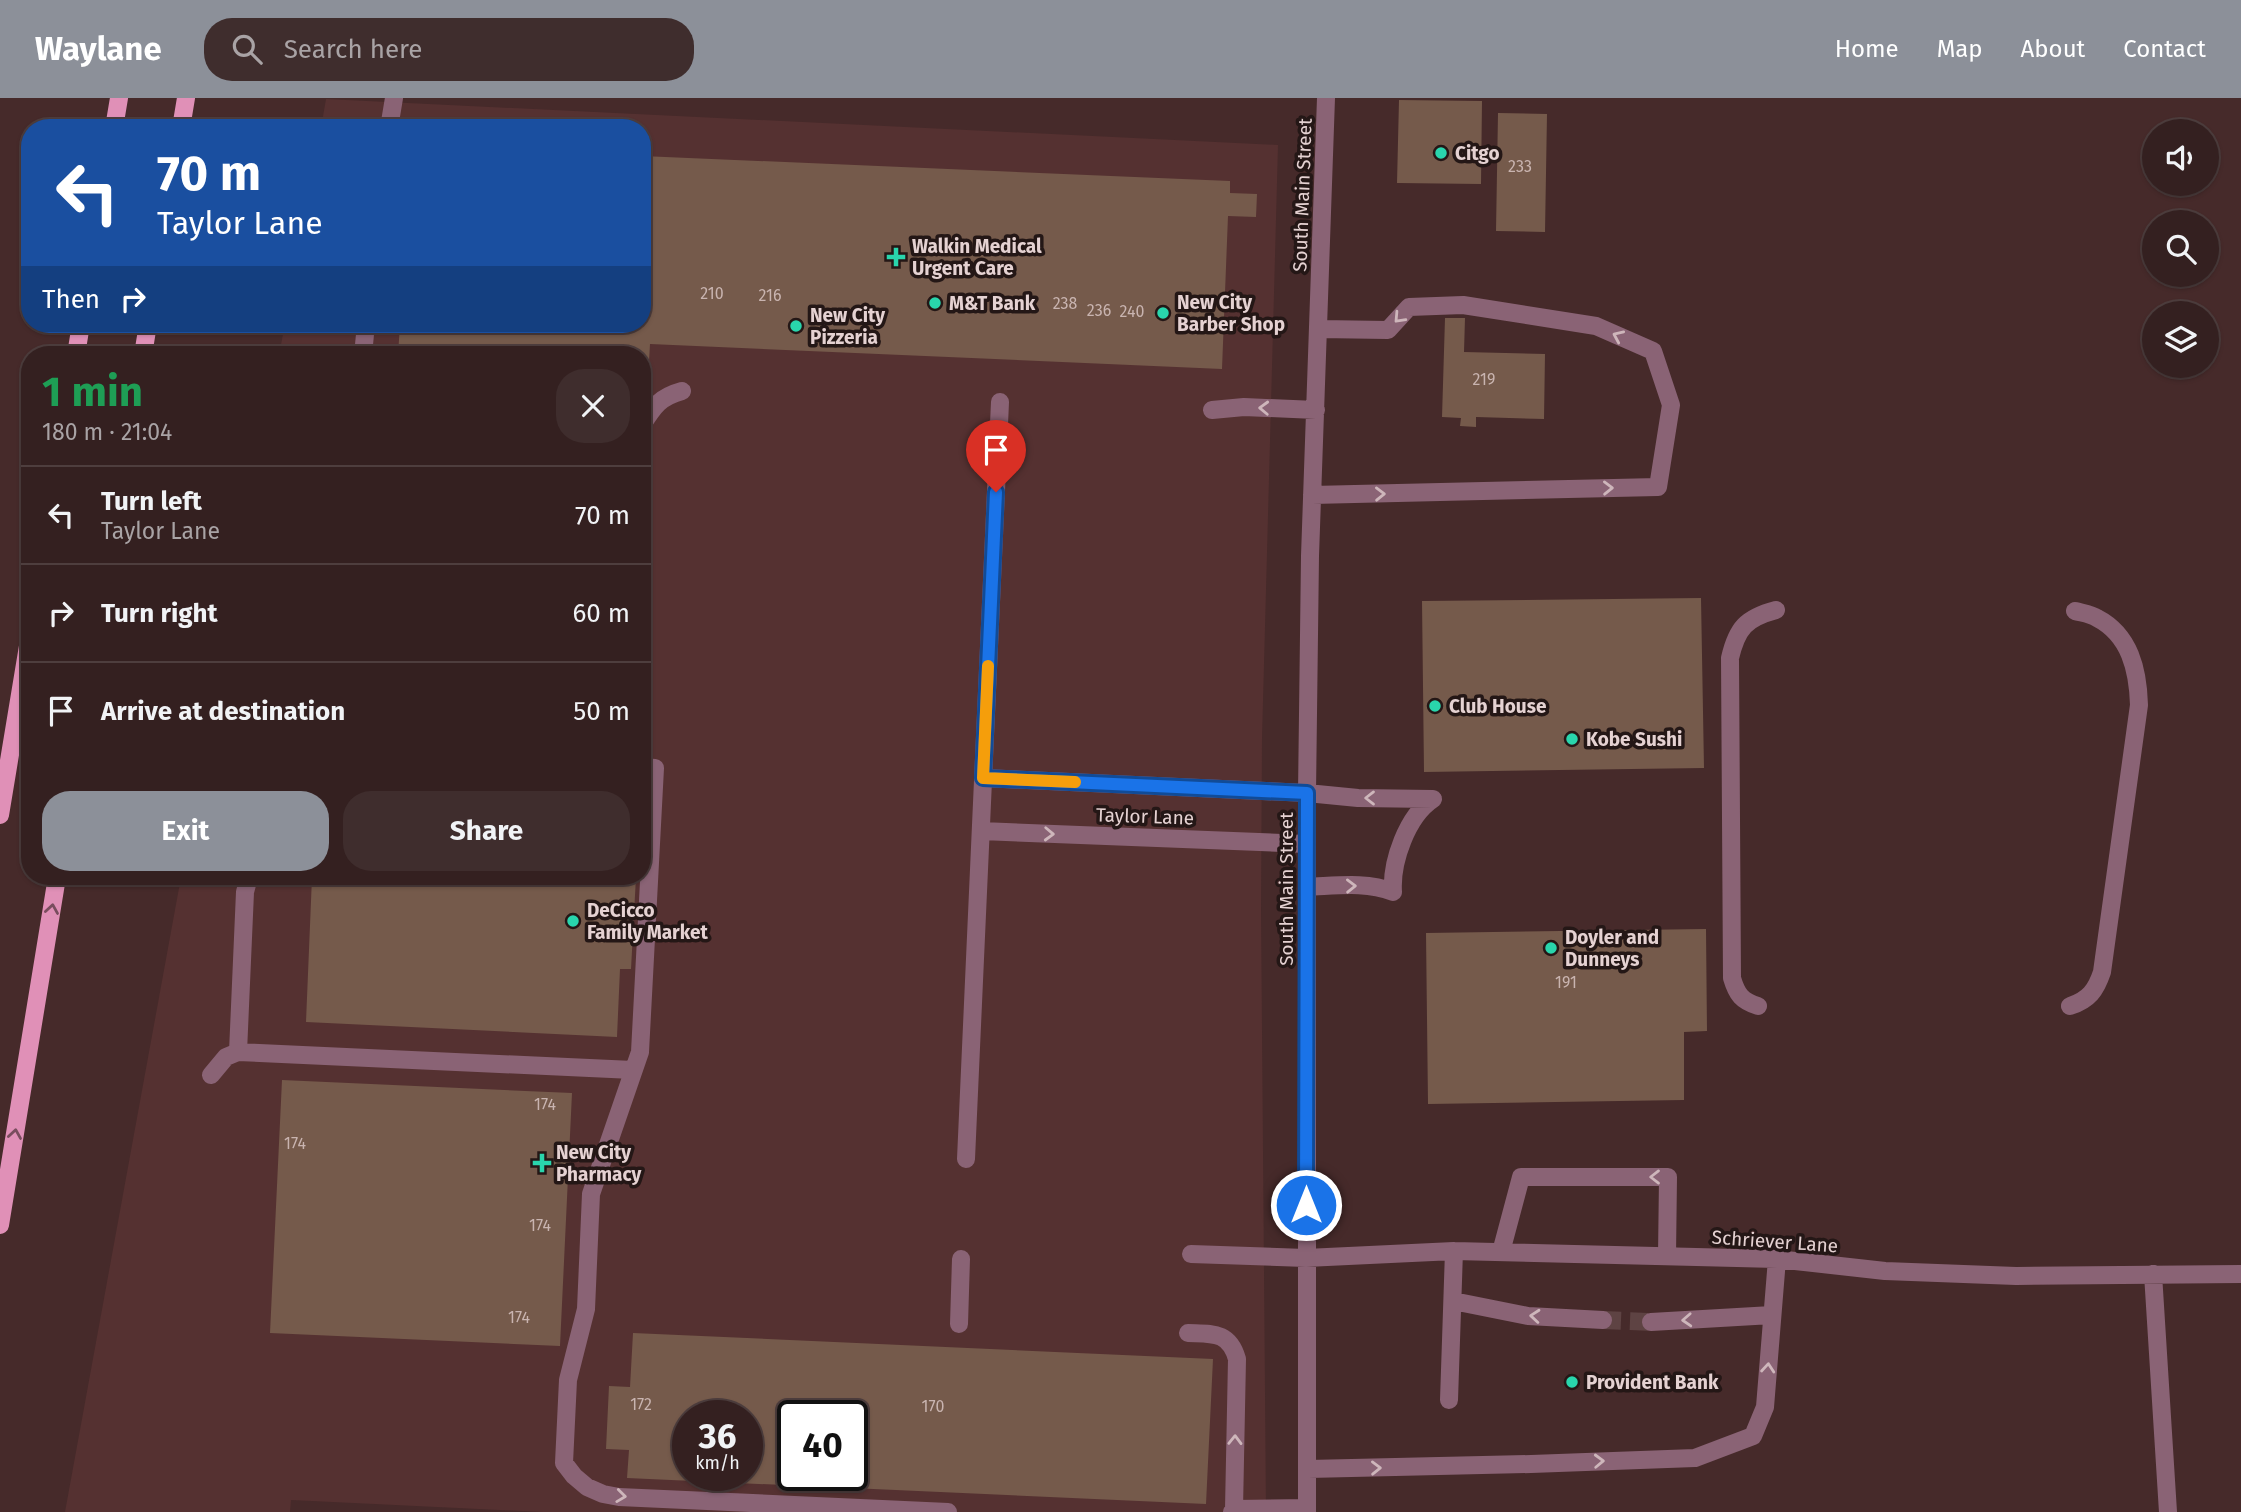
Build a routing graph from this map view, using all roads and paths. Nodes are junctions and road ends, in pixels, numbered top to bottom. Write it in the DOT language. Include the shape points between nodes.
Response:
graph roads {
  1 [pos="119,98"];
  2 [pos="186,98"];
  3 [pos="394,98"];
  4 [pos="1326,98"];
  5 [pos="116,119"];
  6 [pos="182,119"];
  7 [pos="390,119"];
  8 [pos="1319,329"];
  9 [pos="682,391"];
  10 [pos="1000,402"];
  11 [pos="1212,410"];
  12 [pos="1316,410"];
  13 [pos="651,411"];
  14 [pos="1312,495"];
  15 [pos="1776,610"];
  16 [pos="2075,611"];
  17 [pos="21,688"];
  18 [pos="651,768"];
  19 [pos="983,778"];
  20 [pos="1307,793"];
  21 [pos="0,815"];
  22 [pos="981,831"];
  23 [pos="651,844"];
  24 [pos="1307,844"];
  25 [pos="56,885"];
  26 [pos="246,885"];
  27 [pos="649,885"];
  28 [pos="1307,887"];
  29 [pos="1758,1006"];
  30 [pos="2070,1006"];
  31 [pos="238,1052"];
  32 [pos="633,1070"];
  33 [pos="211,1075"];
  34 [pos="966,1158"];
  35 [pos="0,1225"];
  36 [pos="1454,1251"];
  37 [pos="1500,1252"];
  38 [pos="1191,1254"];
  39 [pos="1667,1256"];
  40 [pos="1306,1258"];
  41 [pos="961,1259"];
  42 [pos="1777,1259"];
  43 [pos="2241,1273"];
  44 [pos="2153,1275"];
  45 [pos="1453,1301"];
  46 [pos="1772,1315"];
  47 [pos="1603,1321"];
  48 [pos="1651,1322"];
  49 [pos="959,1324"];
  50 [pos="1188,1333"];
  51 [pos="1449,1400"];
  52 [pos="1308,1469"];
  53 [pos="1233,1510"];
  54 [pos="1307,1510"];
  55 [pos="948,1512"];
  56 [pos="2168,1512"];
  1 -- 5 [label="main road"];
  2 -- 6 [label="main road"];
  3 -- 7 [label="street"];
  4 -- 8 [label="street, South Main Street"];
  8 -- 12 [label="street, South Main Street"];
  14 -- 8 [label="street, one-way" via="1658,487 1671,405 1653,351 1596,326 1463,305 1409,307 1388,330"];
  9 -- 13 [label="street" via="666,395"];
  10 -- 19 [label="street"];
  12 -- 11 [label="street, one-way"];
  12 -- 14 [label="street, South Main Street"];
  14 -- 20 [label="street, South Main Street"];
  15 -- 29 [label="street" via="1759,614 1744,625 1730,658 1732,978 1744,1002"];
  16 -- 30 [label="street" via="2097,618 2132,655 2139,705 2102,972 2090,996"];
  17 -- 21 [label="main road"];
  18 -- 23 [label="street" via="655,768"];
  19 -- 20 [label="street, Taylor Lane"];
  19 -- 22 [label="street"];
  20 -- 24 [label="street, South Main Street"];
  28 -- 20 [label="street, Taylor Lane, one-way" via="1368,886 1393,892 1394,867 1415,815 1433,799"];
  22 -- 24 [label="street, Taylor Lane, one-way"];
  22 -- 34 [label="street"];
  24 -- 28 [label="street, South Main Street"];
  35 -- 25 [label="main road, one-way"];
  26 -- 31 [label="street"];
  27 -- 32 [label="street" via="640,1052"];
  28 -- 40 [label="street, South Main Street"];
  31 -- 32 [label="street"];
  31 -- 33 [label="street" via="226,1057"];
  32 -- 55 [label="street, one-way" via="590,1194 586,1309 568,1380 564,1463 587,1487 620,1497"];
  36 -- 37 [label="street, Schriever Lane"];
  36 -- 40 [label="street, Schriever Lane"];
  36 -- 45 [label="street"];
  37 -- 39 [label="street, Schriever Lane"];
  39 -- 37 [label="street, one-way" via="1668,1177 1521,1177"];
  38 -- 40 [label="street, Schriever Lane"];
  39 -- 42 [label="street, Schriever Lane"];
  40 -- 52 [label="street, South Main Street"];
  41 -- 49 [label="street"];
  42 -- 44 [label="street, Schriever Lane" via="1885,1271"];
  42 -- 46 [label="street"];
  43 -- 44 [label="street, Schriever Lane"];
  44 -- 56 [label="street"];
  47 -- 45 [label="street, one-way" via="1528,1316"];
  45 -- 51 [label="street"];
  46 -- 48 [label="street, one-way"];
  52 -- 46 [label="street, one-way" via="1695,1458 1753,1436 1765,1407"];
  53 -- 50 [label="street, one-way" via="1237,1359 1226,1338"];
  52 -- 54 [label="street, South Main Street"];
  53 -- 54 [label="street"];
}
